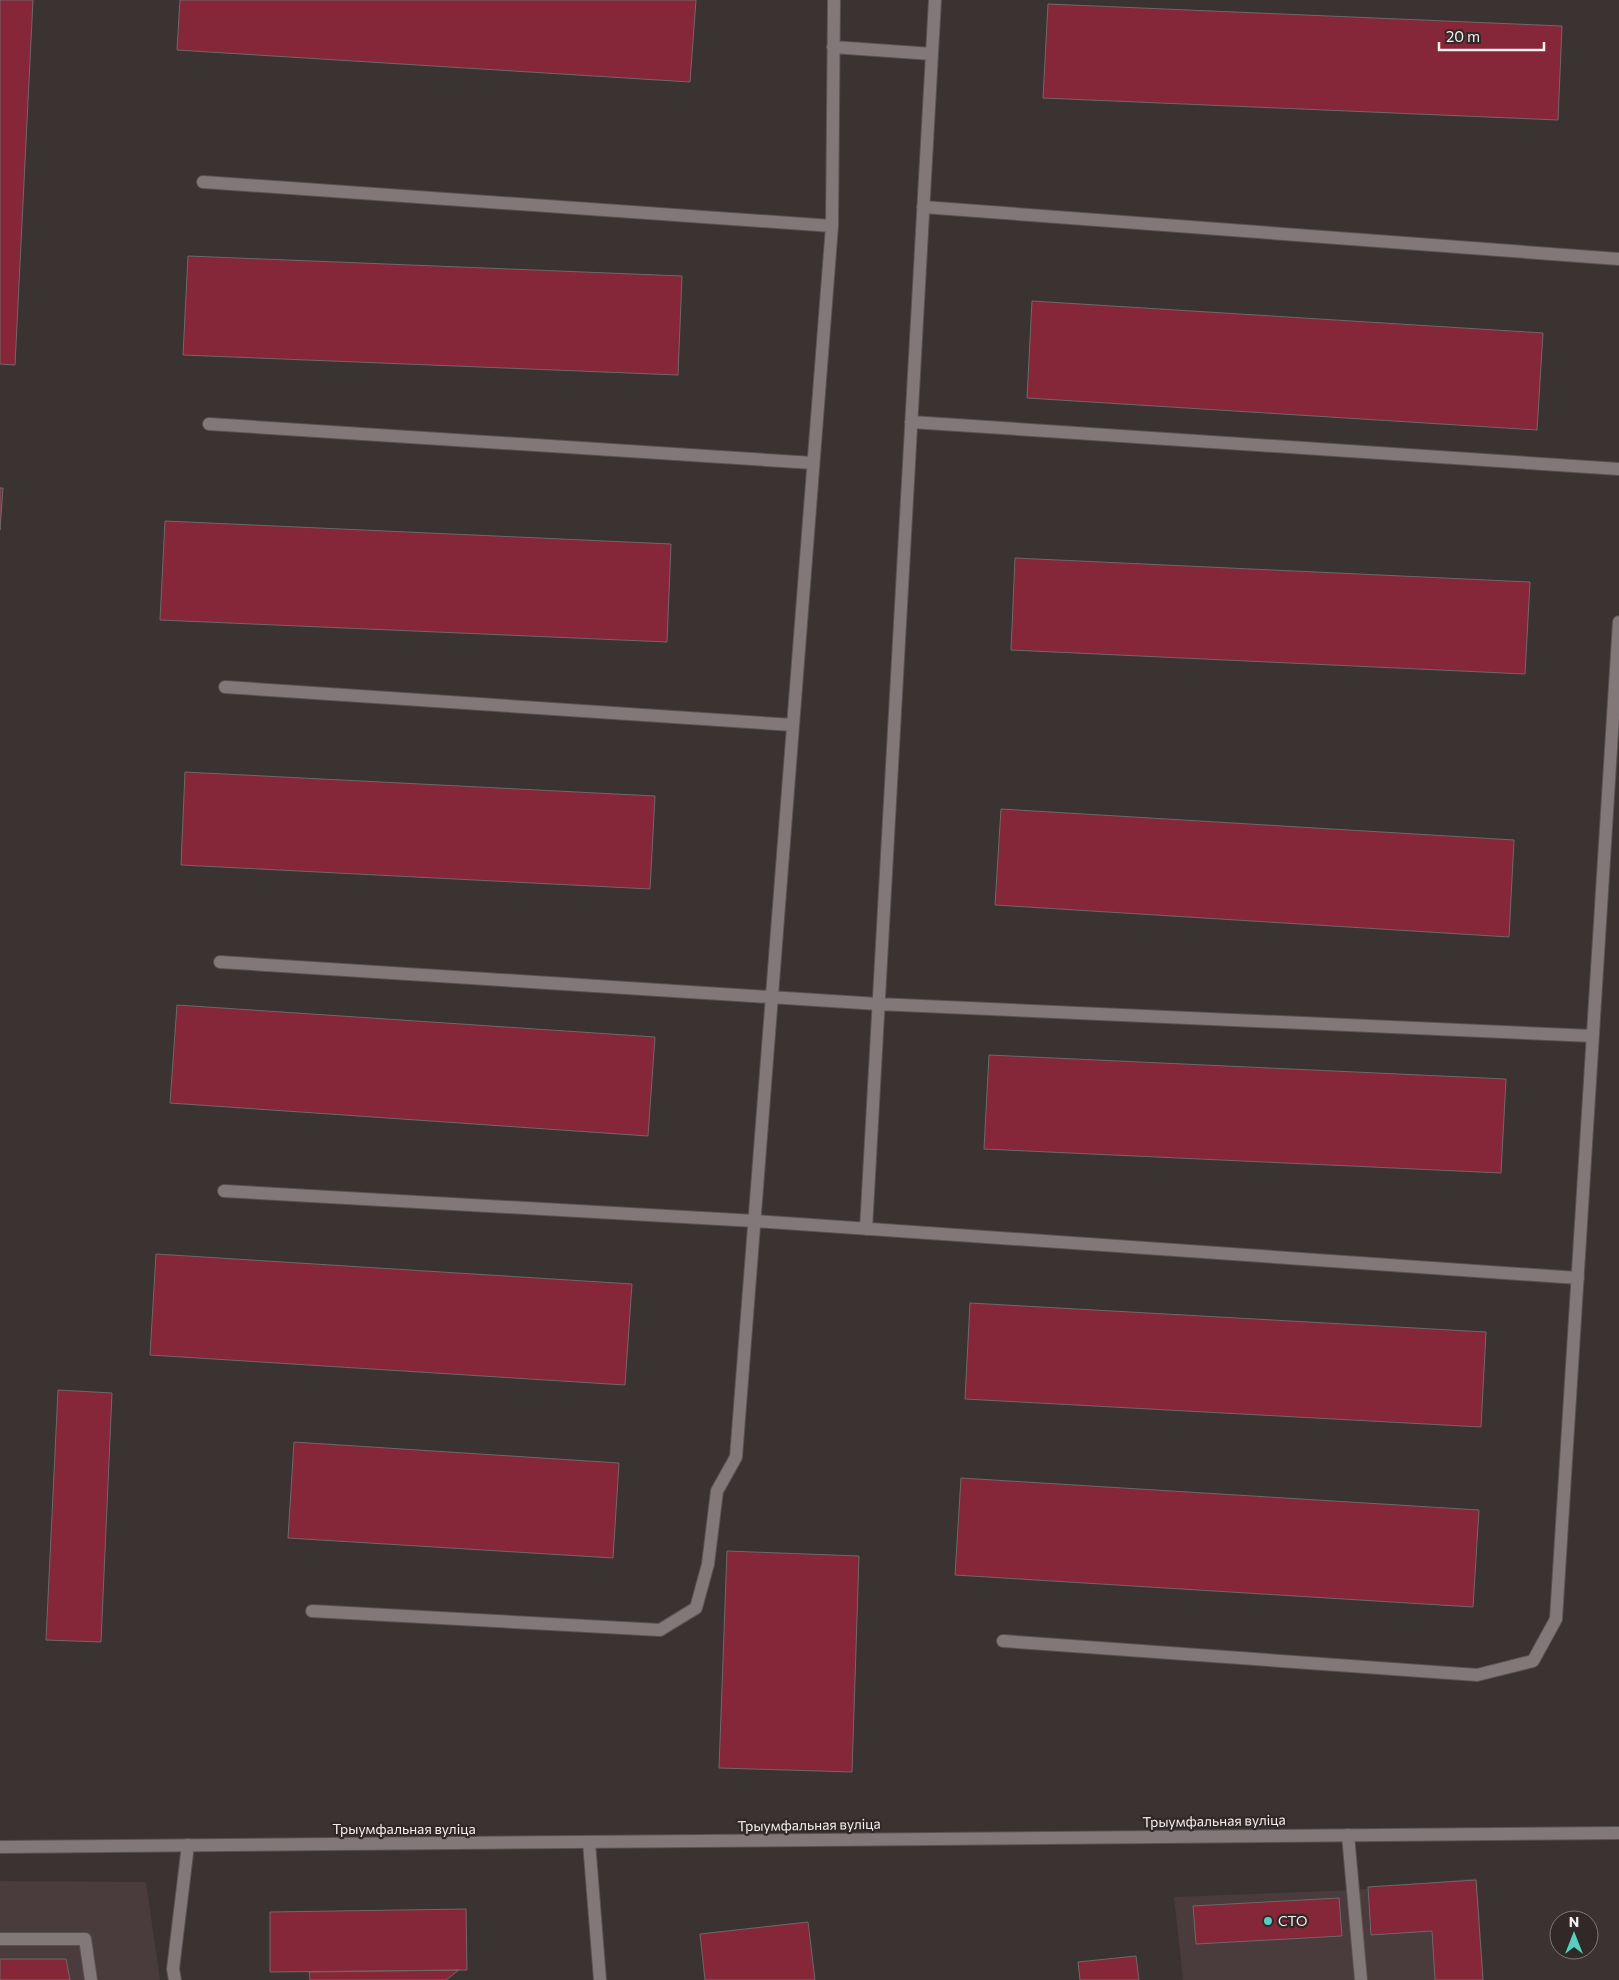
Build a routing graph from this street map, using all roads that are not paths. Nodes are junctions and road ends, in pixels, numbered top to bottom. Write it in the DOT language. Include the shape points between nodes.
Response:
graph roads {
  1 [pos="834,0"];
  2 [pos="935,0"];
  3 [pos="833,47"];
  4 [pos="932,54"];
  5 [pos="203,182"];
  6 [pos="923,206"];
  7 [pos="832,226"];
  8 [pos="1619,259"];
  9 [pos="911,422"];
  10 [pos="209,424"];
  11 [pos="814,463"];
  12 [pos="1619,469"];
  13 [pos="1619,622"];
  14 [pos="224,687"];
  15 [pos="793,725"];
  16 [pos="220,962"];
  17 [pos="772,997"];
  18 [pos="878,1004"];
  19 [pos="1593,1036"];
  20 [pos="224,1191"];
  21 [pos="755,1221"];
  22 [pos="866,1229"];
  23 [pos="1578,1278"];
  24 [pos="312,1611"];
  25 [pos="1003,1641"];
  26 [pos="1619,1833"];
  27 [pos="1348,1835"];
  28 [pos="589,1842"];
  29 [pos="188,1846"];
  30 [pos="0,1847"];
  31 [pos="0,1939"];
  32 [pos="91,1980"];
  33 [pos="174,1980"];
  34 [pos="600,1980"];
  35 [pos="1361,1980"];
  1 -- 3 [label="street"];
  2 -- 4 [label="street"];
  3 -- 4 [label="street"];
  3 -- 7 [label="street"];
  4 -- 6 [label="street"];
  5 -- 7 [label="street"];
  6 -- 8 [label="street"];
  6 -- 9 [label="street"];
  7 -- 11 [label="street"];
  9 -- 12 [label="street"];
  9 -- 18 [label="street"];
  10 -- 11 [label="street"];
  11 -- 15 [label="street"];
  13 -- 19 [label="street"];
  14 -- 15 [label="street"];
  15 -- 17 [label="street"];
  16 -- 17 [label="street"];
  17 -- 18 [label="street"];
  17 -- 21 [label="street"];
  18 -- 19 [label="street"];
  18 -- 22 [label="street"];
  19 -- 23 [label="street"];
  20 -- 21 [label="street"];
  21 -- 22 [label="street"];
  21 -- 24 [label="street" via="736,1457 717,1491 708,1564 696,1608 660,1630"];
  22 -- 23 [label="street"];
  23 -- 25 [label="street" via="1556,1620 1533,1661 1477,1675"];
  26 -- 27 [label="street, Трыумфальная вуліца"];
  27 -- 28 [label="street, Трыумфальная вуліца"];
  27 -- 35 [label="street"];
  28 -- 29 [label="street, Трыумфальная вуліца"];
  28 -- 34 [label="street"];
  29 -- 30 [label="street, Трыумфальная вуліца"];
  29 -- 33 [label="street"];
  31 -- 32 [label="street" via="85,1939"];
}
